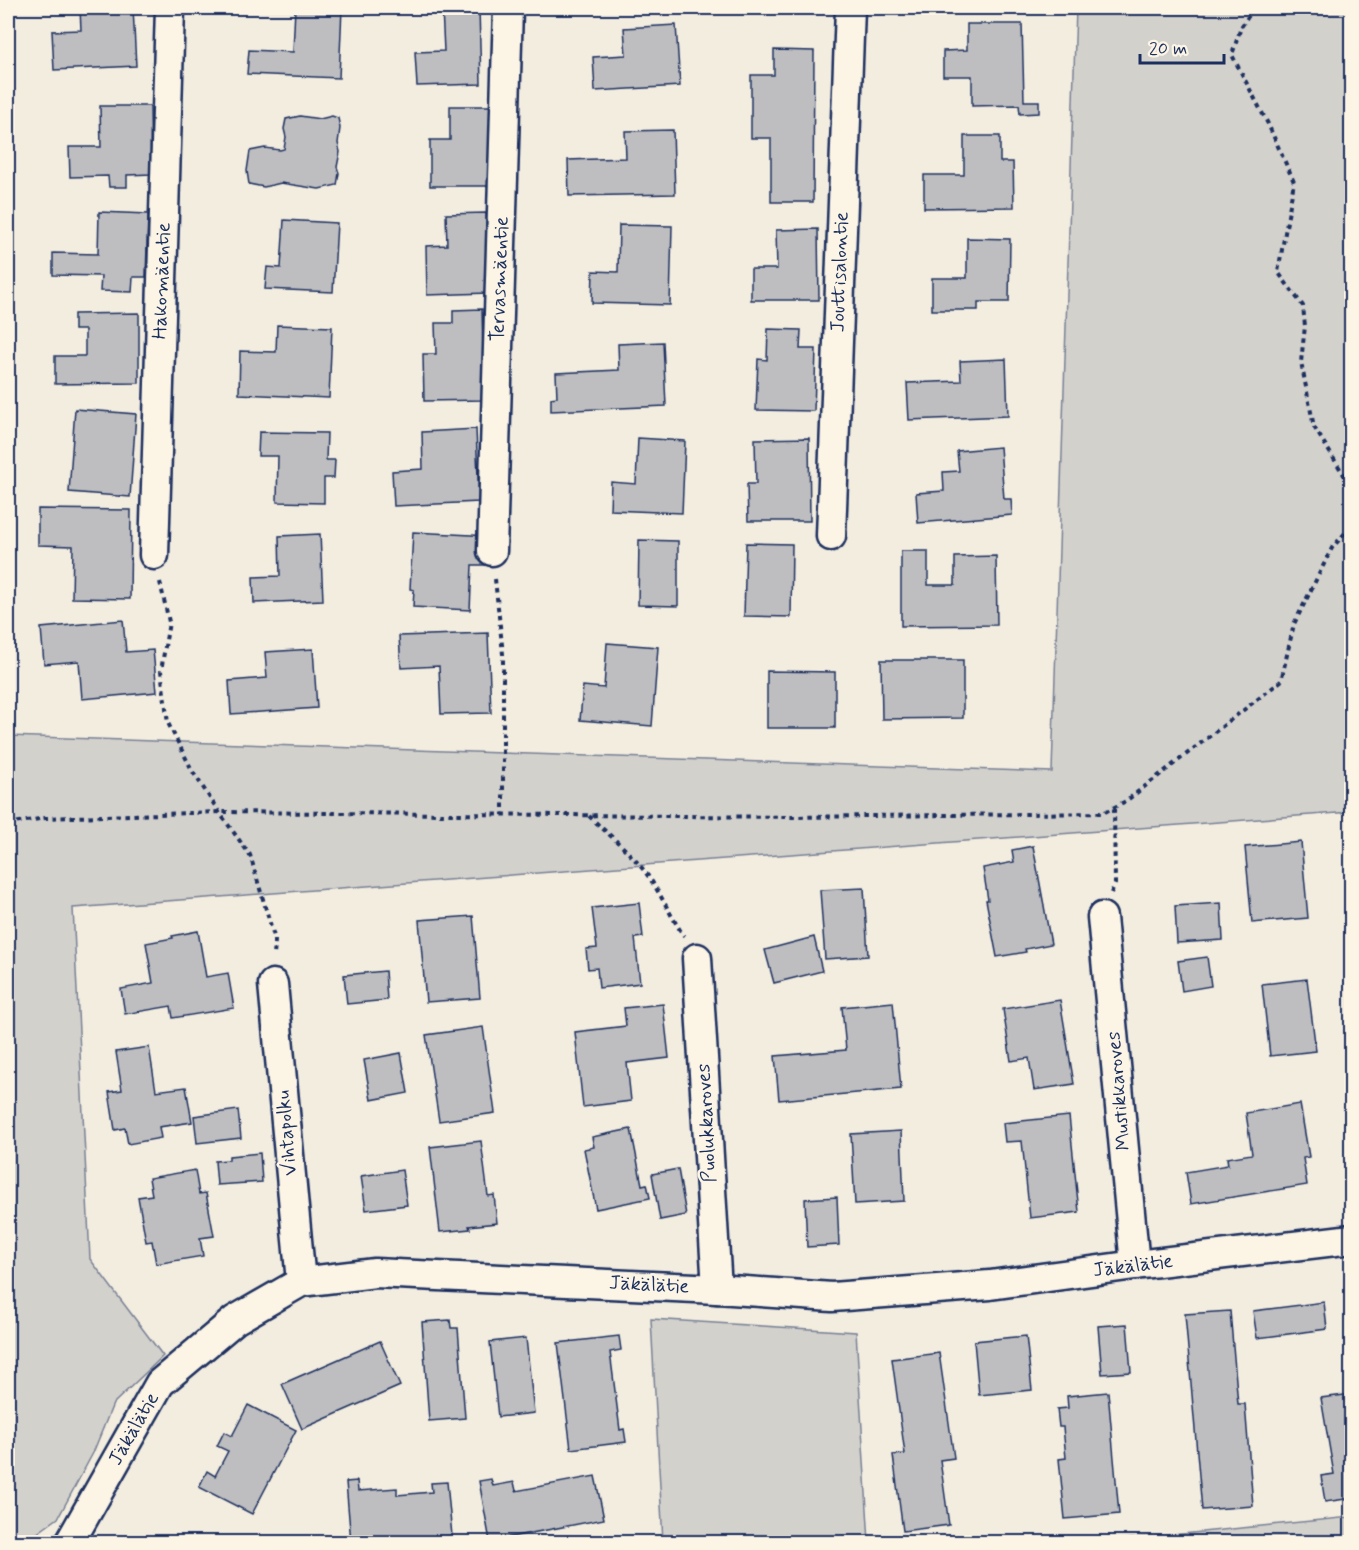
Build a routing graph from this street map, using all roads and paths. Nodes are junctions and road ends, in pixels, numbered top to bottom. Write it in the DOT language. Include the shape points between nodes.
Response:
graph roads {
  1 [pos="170,8"];
  2 [pos="508,8"];
  3 [pos="850,8"];
  4 [pos="1254,8"];
  5 [pos="1352,480"];
  6 [pos="1352,525"];
  7 [pos="831,536"];
  8 [pos="492,551"];
  9 [pos="154,555"];
  10 [pos="1114,807"];
  11 [pos="219,812"];
  12 [pos="503,815"];
  13 [pos="589,815"];
  14 [pos="8,824"];
  15 [pos="1102,917"];
  16 [pos="698,958"];
  17 [pos="273,984"];
  18 [pos="1352,1239"];
  19 [pos="1135,1265"];
  20 [pos="301,1282"];
  21 [pos="717,1288"];
  22 [pos="70,1542"];
  1 -- 9 [label="street, Hakomäentie"];
  2 -- 8 [label="street, Tervasmäentie"];
  3 -- 7 [label="street, Jouttisalontie"];
  4 -- 5 [label="path" via="1241,27 1232,55 1294,182 1278,272 1303,306 1301,362 1314,427 1344,476"];
  6 -- 10 [label="path" via="1332,548 1294,624 1281,681"];
  8 -- 12 [label="path" via="503,654"];
  9 -- 11 [label="path" via="169,622 161,671 168,723 192,772"];
  10 -- 13 [label="path" via="1103,813"];
  10 -- 15 [label="path" via="1115,884"];
  11 -- 12 [label="path"];
  11 -- 14 [label="path" via="45,818"];
  11 -- 17 [label="path" via="250,855 275,940"];
  12 -- 13 [label="path"];
  13 -- 16 [label="path" via="652,881"];
  15 -- 19 [label="street, Mustikkaroves"];
  16 -- 21 [label="street, Puolukkaroves"];
  17 -- 20 [label="street, Vihtapolku"];
  18 -- 19 [label="street, Jäkälätie"];
  19 -- 21 [label="street, Jäkälätie" via="990,1286 832,1297"];
  20 -- 21 [label="street, Jäkälätie" via="375,1273"];
  20 -- 22 [label="street, Jäkälätie" via="235,1320 160,1383"];
}
